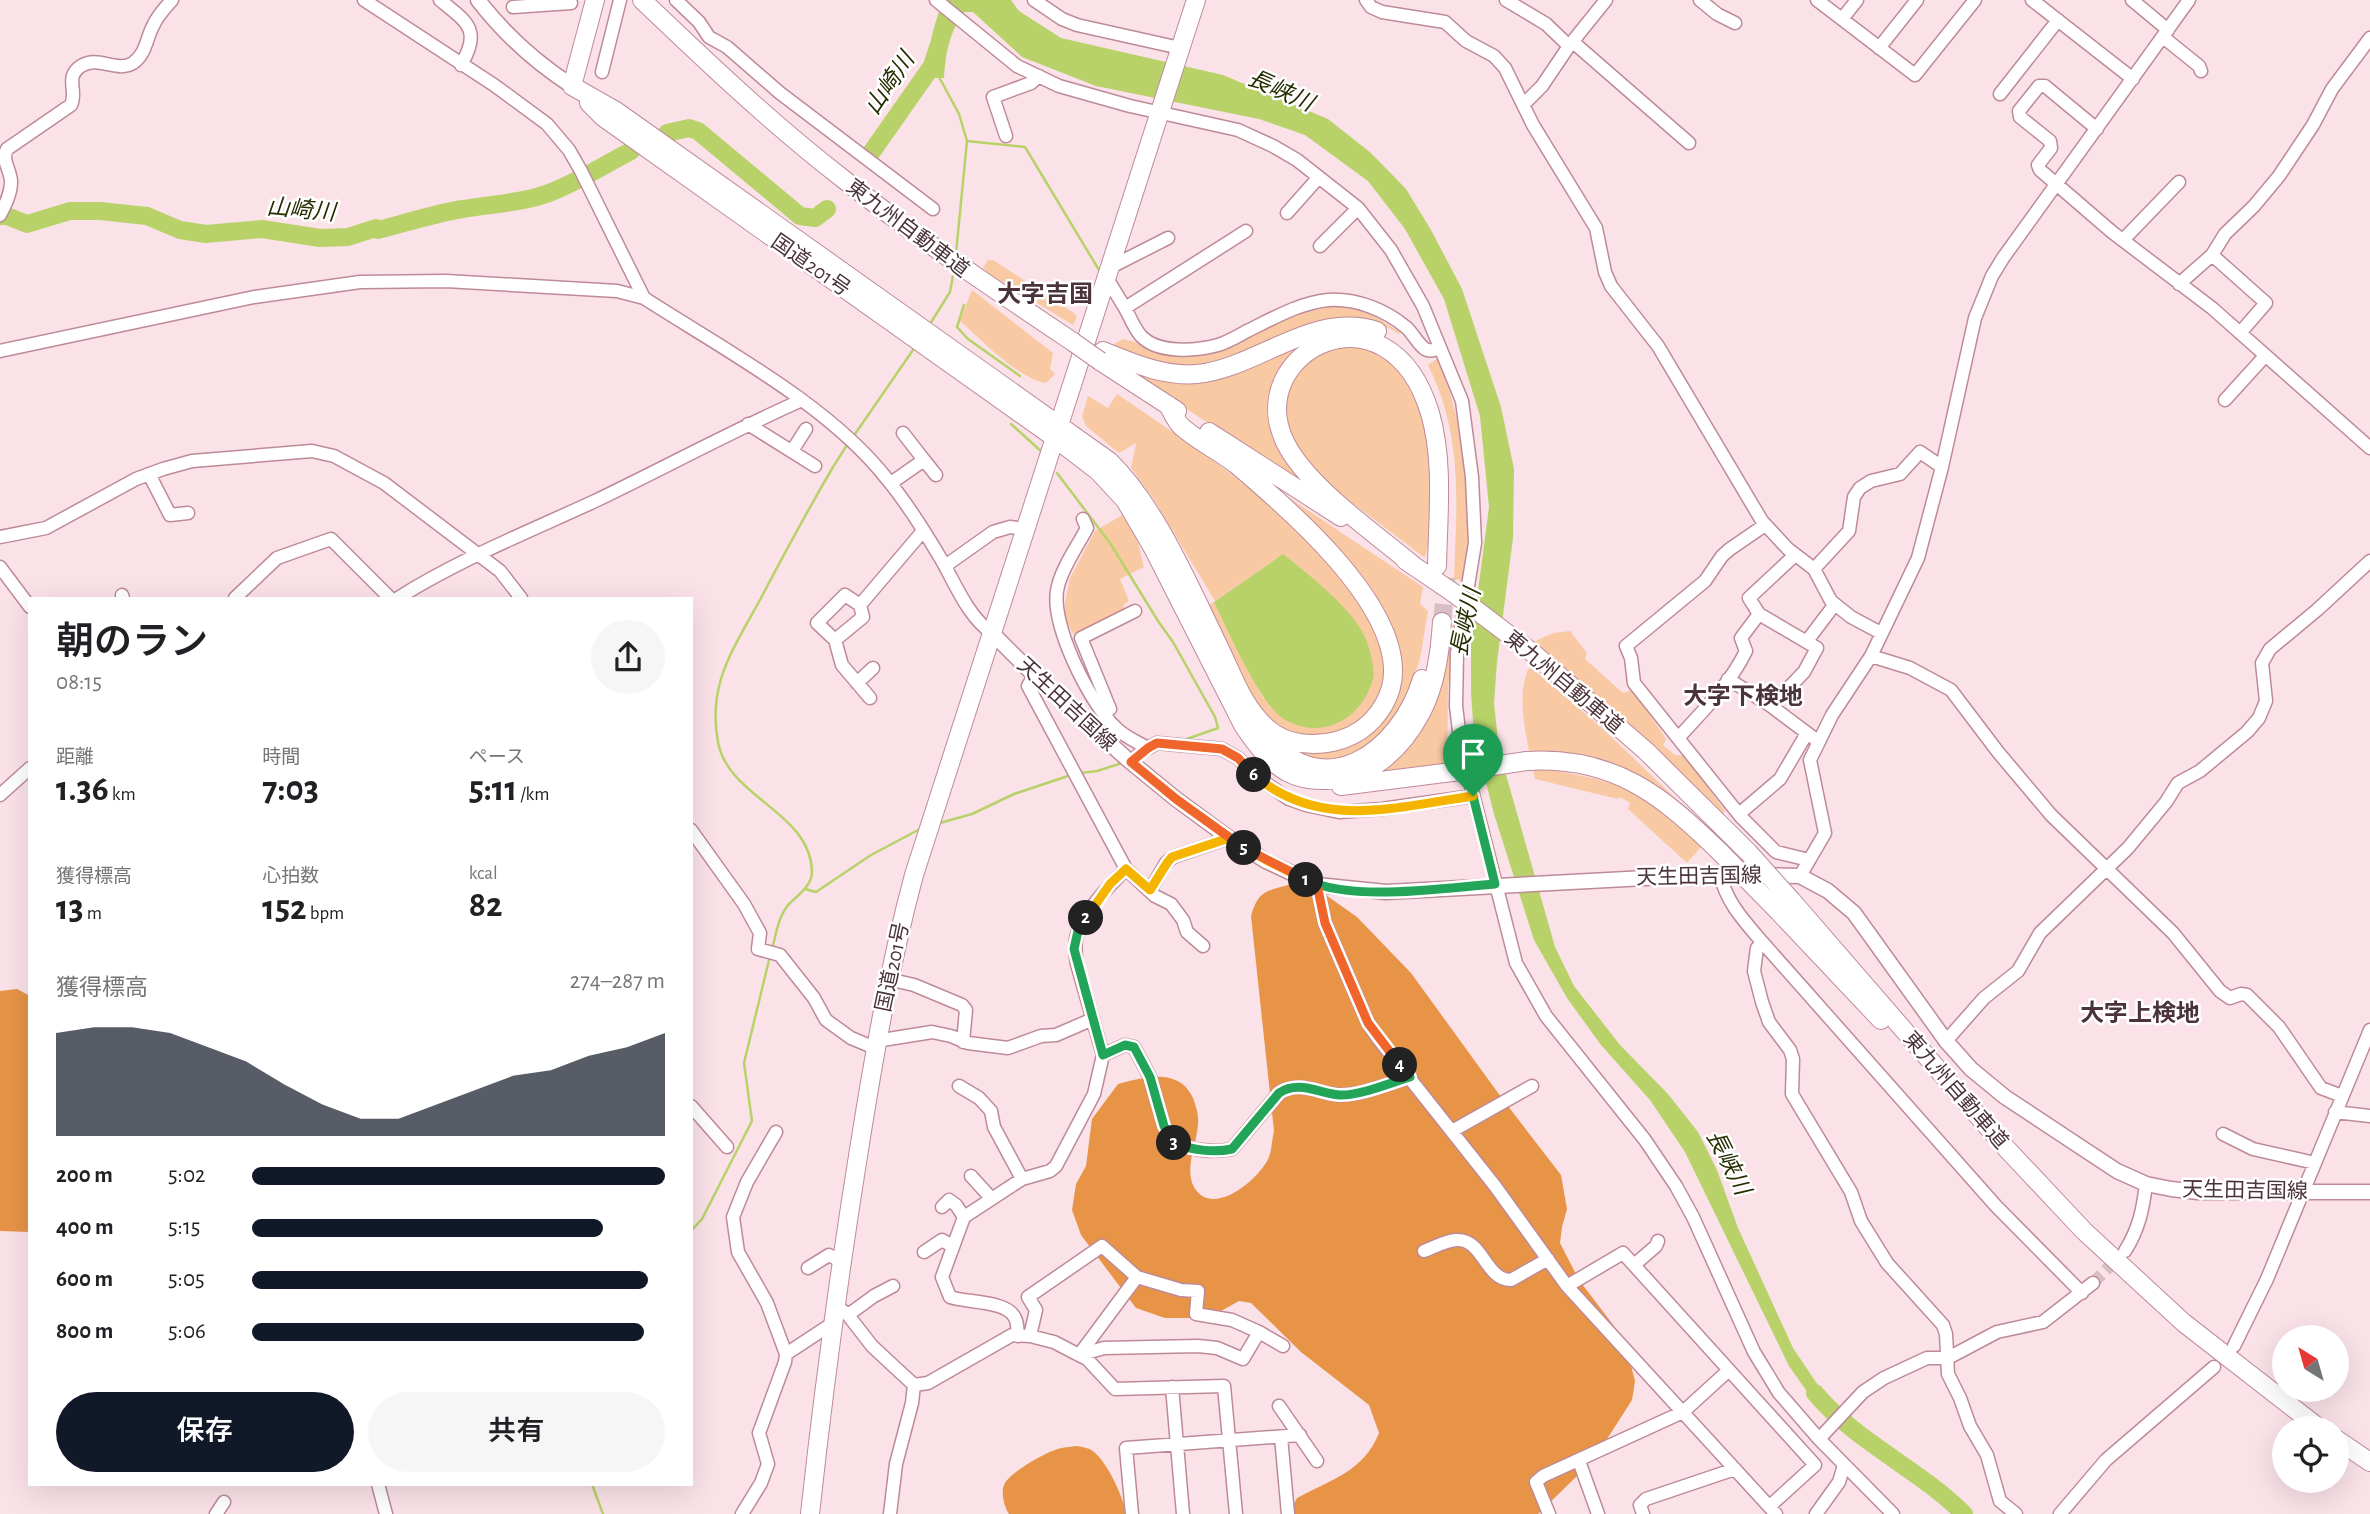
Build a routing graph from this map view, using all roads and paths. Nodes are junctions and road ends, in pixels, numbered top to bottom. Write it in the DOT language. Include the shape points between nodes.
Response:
graph roads {
  1 [pos="172,0"];
  2 [pos="440,0"];
  3 [pos="478,0"];
  4 [pos="595,0"];
  5 [pos="620,0"];
  6 [pos="642,0"];
  7 [pos="676,0"];
  8 [pos="1034,0"];
  9 [pos="1196,0"];
  10 [pos="1366,0"];
  11 [pos="1506,0"];
  12 [pos="1606,0"];
  13 [pos="1700,0"];
  14 [pos="1817,0"];
  15 [pos="1857,0"];
  16 [pos="1917,0"];
  17 [pos="1975,0"];
  18 [pos="2032,0"];
  19 [pos="2132,0"];
  20 [pos="2189,0"];
  21 [pos="367,1"];
  22 [pos="938,1"];
  23 [pos="536,2"];
  24 [pos="571,3"];
  25 [pos="513,7"];
  26 [pos="1842,19"];
  27 [pos="2059,20"];
  28 [pos="1735,23"];
  29 [pos="2165,34"];
  30 [pos="2370,38"];
  31 [pos="1571,44"];
  32 [pos="1879,48"];
  33 [pos="1179,50"];
  34 [pos="461,65"];
  35 [pos="2201,71"];
  36 [pos="602,72"];
  37 [pos="1039,76"];
  38 [pos="2133,79"];
  39 [pos="572,86"];
  40 [pos="2000,94"];
  41 [pos="1522,104"];
  42 [pos="1160,110"];
  43 [pos="2096,129"];
  44 [pos="1006,136"];
  45 [pos="1689,143"];
  46 [pos="1320,177"];
  47 [pos="2179,182"];
  48 [pos="2057,184"];
  49 [pos="1357,208"];
  50 [pos="933,209"];
  51 [pos="1,213"];
  52 [pos="1287,213"];
  53 [pos="1247,231"];
  54 [pos="1168,238"];
  55 [pos="2123,240"];
  56 [pos="1320,246"];
  57 [pos="2212,255"];
  58 [pos="1108,273"];
  59 [pos="2179,284"];
  60 [pos="644,298"];
  61 [pos="1125,308"];
  62 [pos="2240,333"];
  63 [pos="1440,348"];
  64 [pos="0,351"];
  65 [pos="1102,356"];
  66 [pos="2265,356"];
  67 [pos="802,400"];
  68 [pos="2225,400"];
  69 [pos="1168,405"];
  70 [pos="748,424"];
  71 [pos="806,429"];
  72 [pos="1057,432"];
  73 [pos="903,433"];
  74 [pos="2370,448"];
  75 [pos="792,451"];
  76 [pos="924,460"];
  77 [pos="815,466"];
  78 [pos="1942,467"];
  79 [pos="149,474"];
  80 [pos="936,475"];
  81 [pos="891,483"];
  82 [pos="188,513"];
  83 [pos="1083,519"];
  84 [pos="1765,524"];
  85 [pos="1025,529"];
  86 [pos="923,531"];
  87 [pos="0,537"];
  88 [pos="478,554"];
  89 [pos="1794,555"];
  90 [pos="2370,561"];
  91 [pos="945,566"];
  92 [pos="1414,566"];
  93 [pos="0,568"];
  94 [pos="1814,569"];
  95 [pos="236,597"];
  96 [pos="389,597"];
  97 [pos="400,597"];
  98 [pos="520,597"];
  99 [pos="28,604"];
  100 [pos="1835,604"];
  101 [pos="860,606"];
  102 [pos="1135,611"];
  103 [pos="1759,614"];
  104 [pos="992,633"];
  105 [pos="1881,634"];
  106 [pos="835,640"];
  107 [pos="1807,641"];
  108 [pos="1871,656"];
  109 [pos="873,668"];
  110 [pos="1034,675"];
  111 [pos="1728,678"];
  112 [pos="857,683"];
  113 [pos="870,698"];
  114 [pos="1246,703"];
  115 [pos="1771,706"];
  116 [pos="1104,714"];
  117 [pos="1807,733"];
  118 [pos="1678,738"];
  119 [pos="1819,741"];
  120 [pos="1148,748"];
  121 [pos="1131,762"];
  122 [pos="28,770"];
  123 [pos="1300,778"];
  124 [pos="0,795"];
  125 [pos="1473,796"];
  126 [pos="1739,814"];
  127 [pos="693,833"];
  128 [pos="1229,838"];
  129 [pos="1809,860"];
  130 [pos="1126,869"];
  131 [pos="2107,870"];
  132 [pos="1720,874"];
  133 [pos="1800,876"];
  134 [pos="1495,884"];
  135 [pos="1317,885"];
  136 [pos="1150,890"];
  137 [pos="1786,907"];
  138 [pos="1762,943"];
  139 [pos="1203,946"];
  140 [pos="888,979"];
  141 [pos="1093,1019"];
  142 [pos="2370,1030"];
  143 [pos="1946,1041"];
  144 [pos="963,1042"];
  145 [pos="876,1044"];
  146 [pos="1103,1055"];
  147 [pos="1410,1077"];
  148 [pos="959,1086"];
  149 [pos="1532,1086"];
  150 [pos="2342,1096"];
  151 [pos="693,1108"];
  152 [pos="2335,1112"];
  153 [pos="2370,1116"];
  154 [pos="1452,1130"];
  155 [pos="776,1132"];
  156 [pos="2223,1134"];
  157 [pos="727,1147"];
  158 [pos="2315,1163"];
  159 [pos="971,1176"];
  160 [pos="1022,1179"];
  161 [pos="2146,1184"];
  162 [pos="2303,1191"];
  163 [pos="2370,1192"];
  164 [pos="991,1199"];
  165 [pos="942,1207"];
  166 [pos="964,1217"];
  167 [pos="951,1246"];
  168 [pos="1659,1246"];
  169 [pos="1424,1251"];
  170 [pos="2125,1251"];
  171 [pos="925,1252"];
  172 [pos="1548,1259"];
  173 [pos="842,1262"];
  174 [pos="1634,1265"];
  175 [pos="808,1268"];
  176 [pos="1137,1277"];
  177 [pos="2093,1283"];
  178 [pos="893,1286"];
  179 [pos="1567,1286"];
  180 [pos="2082,1293"];
  181 [pos="842,1310"];
  182 [pos="833,1326"];
  183 [pos="1259,1332"];
  184 [pos="1024,1336"];
  185 [pos="1283,1346"];
  186 [pos="2234,1346"];
  187 [pos="786,1354"];
  188 [pos="1079,1354"];
  189 [pos="1948,1358"];
  190 [pos="2214,1367"];
  191 [pos="1729,1370"];
  192 [pos="914,1385"];
  193 [pos="1172,1387"];
  194 [pos="1279,1406"];
  195 [pos="1683,1412"];
  196 [pos="2303,1416"];
  197 [pos="1300,1435"];
  198 [pos="1281,1437"];
  199 [pos="1819,1440"];
  200 [pos="1229,1441"];
  201 [pos="1177,1443"];
  202 [pos="2349,1448"];
  203 [pos="1317,1461"];
  204 [pos="1579,1461"];
  205 [pos="2370,1462"];
  206 [pos="1843,1465"];
  207 [pos="1735,1469"];
  208 [pos="379,1486"];
  209 [pos="224,1502"];
  210 [pos="1773,1510"];
  211 [pos="216,1514"];
  212 [pos="386,1514"];
  213 [pos="743,1514"];
  214 [pos="810,1514"];
  215 [pos="890,1514"];
  216 [pos="1132,1514"];
  217 [pos="1183,1514"];
  218 [pos="1236,1514"];
  219 [pos="1288,1514"];
  220 [pos="1549,1514"];
  221 [pos="1598,1514"];
  222 [pos="1643,1514"];
  223 [pos="1816,1514"];
  224 [pos="1893,1514"];
  225 [pos="2016,1514"];
  226 [pos="2060,1514"];
  1 -- 51 [label="street" via="157,18 135,62 126,66 91,61 78,68 71,79 71,105 8,149 4,159 12,178"];
  2 -- 34 [label="street" via="472,34 471,49"];
  3 -- 39 [label="main road" via="537,63"];
  4 -- 39 [label="highway"];
  5 -- 36 [label="street"];
  6 -- 65 [label="highway, 東九州自動車道, bridge" via="840,177 930,244"];
  7 -- 50 [label="street" via="717,43"];
  8 -- 33 [label="street" via="1077,25"];
  9 -- 33 [label="highway, 国道201号"];
  10 -- 41 [label="street" via="1382,12 1445,22 1466,41 1494,56 1513,81"];
  11 -- 31 [label="street"];
  12 -- 31 [label="street"];
  13 -- 28 [label="street"];
  14 -- 26 [label="street"];
  15 -- 26 [label="street"];
  16 -- 32 [label="street"];
  17 -- 32 [label="street" via="1915,75"];
  18 -- 27 [label="street"];
  19 -- 29 [label="street"];
  20 -- 29 [label="street"];
  21 -- 34 [label="street"];
  22 -- 37 [label="street" via="1017,66"];
  23 -- 24 [label="street"];
  23 -- 25 [label="street"];
  26 -- 32 [label="street"];
  27 -- 38 [label="street"];
  27 -- 40 [label="street"];
  29 -- 35 [label="street"];
  29 -- 38 [label="street"];
  30 -- 57 [label="street" via="2332,89 2279,176 2225,234"];
  31 -- 41 [label="street" via="1542,86"];
  31 -- 45 [label="street"];
  33 -- 42 [label="highway, 国道201号"];
  34 -- 60 [label="street" via="531,111 557,134 581,171"];
  37 -- 42 [label="street" via="1059,86"];
  37 -- 44 [label="street" via="993,97"];
  38 -- 43 [label="street"];
  39 -- 72 [label="highway, 国道201号" via="616,111"];
  41 -- 84 [label="street" via="1596,228 1611,286 1658,346"];
  42 -- 46 [label="street" via="1238,130 1273,146"];
  42 -- 58 [label="highway, 国道201号"];
  43 -- 48 [label="street"];
  43 -- 48 [label="street" via="2045,86 2039,86 2019,111 2020,117 2050,141 2051,148 2038,165"];
  46 -- 49 [label="street"];
  46 -- 52 [label="street"];
  47 -- 55 [label="street"];
  48 -- 55 [label="street"];
  48 -- 78 [label="street" via="2003,258 1984,293"];
  49 -- 56 [label="street"];
  49 -- 63 [label="street" via="1391,250 1423,306"];
  53 -- 61 [label="street"];
  54 -- 58 [label="street"];
  55 -- 59 [label="street"];
  57 -- 59 [label="street"];
  57 -- 62 [label="street" via="2266,303"];
  58 -- 61 [label="street"];
  58 -- 72 [label="highway, 国道201号"];
  59 -- 62 [label="street"];
  60 -- 64 [label="street" via="617,291 446,281 360,282 254,297"];
  60 -- 67 [label="street"];
  61 -- 63 [label="street" via="1139,334 1166,348 1220,345 1275,317 1329,300 1367,305 1407,328 1425,349"];
  62 -- 66 [label="street"];
  63 -- 125 [label="street" via="1462,401 1472,477 1475,542 1457,653 1456,706"];
  65 -- 69 [label="highway, 東九州自動車道"];
  65 -- 92 [label="highway" via="1144,368 1194,374 1221,370 1329,328 1351,326 1385,334 1399,343 1433,390 1446,433 1449,482 1442,570 1430,415 1413,374 1391,351 1363,339 1329,340 1294,364 1282,385 1277,412 1292,454 1318,486"];
  66 -- 68 [label="street"];
  66 -- 74 [label="street"];
  67 -- 70 [label="street"];
  67 -- 81 [label="street" via="863,452"];
  69 -- 92 [label="highway, 東九州自動車道"];
  69 -- 114 [label="highway" via="1180,426 1264,489 1347,572 1379,621 1393,659 1393,677 1381,710 1355,734 1340,739 1315,744 1282,737"];
  70 -- 75 [label="street"];
  70 -- 88 [label="street"];
  71 -- 75 [label="street"];
  72 -- 85 [label="highway, 国道201号"];
  72 -- 114 [label="highway" via="1109,461 1136,492"];
  72 -- 123 [label="highway" via="1125,500 1243,726 1275,763"];
  73 -- 76 [label="street"];
  75 -- 77 [label="street"];
  76 -- 80 [label="street"];
  76 -- 81 [label="street"];
  78 -- 94 [label="street" via="1920,452 1900,474 1860,488 1849,531"];
  78 -- 105 [label="street" via="1919,558"];
  79 -- 82 [label="street" via="170,515"];
  79 -- 87 [label="street" via="46,528"];
  79 -- 88 [label="street" via="192,461 252,454 312,451 334,456 384,483"];
  81 -- 86 [label="street"];
  83 -- 116 [label="street" via="1087,528 1057,587 1057,614 1074,664"];
  84 -- 89 [label="street"];
  84 -- 118 [label="street" via="1722,556 1705,581 1626,646 1634,683"];
  85 -- 91 [label="street" via="993,532"];
  85 -- 104 [label="highway, 国道201号"];
  86 -- 91 [label="street"];
  86 -- 101 [label="street"];
  88 -- 97 [label="street"];
  88 -- 98 [label="street" via="500,571"];
  89 -- 94 [label="street"];
  89 -- 103 [label="street" via="1751,595"];
  90 -- 131 [label="street" via="2270,649 2262,663 2266,701 2259,718 2216,760 2178,783"];
  91 -- 104 [label="street" via="966,603"];
  92 -- 137 [label="highway, 東九州自動車道, bridge" via="1533,653 1646,751 1748,852"];
  93 -- 99 [label="street"];
  94 -- 100 [label="street"];
  95 -- 96 [label="street" via="277,558 331,539"];
  100 -- 105 [label="street"];
  100 -- 107 [label="street"];
  101 -- 106 [label="street" via="863,617"];
  101 -- 106 [label="street" via="845,595 817,624"];
  102 -- 116 [label="street" via="1081,638 1110,709"];
  103 -- 107 [label="street"];
  103 -- 111 [label="street" via="1741,638 1745,651"];
  104 -- 110 [label="main road, 天生田吉国線"];
  104 -- 140 [label="highway, 国道201号" via="914,875"];
  105 -- 108 [label="street"];
  106 -- 112 [label="street" via="842,665"];
  107 -- 115 [label="street" via="1816,650 1804,672"];
  108 -- 119 [label="street"];
  108 -- 131 [label="street" via="1910,668 1951,690 2051,815"];
  109 -- 112 [label="street"];
  110 -- 121 [label="main road, 天生田吉国線"];
  110 -- 130 [label="street" via="1028,686"];
  111 -- 115 [label="street"];
  111 -- 118 [label="street"];
  112 -- 113 [label="street"];
  114 -- 123 [label="highway" via="1275,746 1298,762 1338,767 1369,756 1397,729 1418,690 1437,618 1440,653 1423,708 1392,754 1351,777"];
  115 -- 117 [label="street"];
  116 -- 120 [label="street" via="1125,736"];
  117 -- 119 [label="street"];
  117 -- 126 [label="street" via="1780,779"];
  118 -- 126 [label="street"];
  119 -- 129 [label="street" via="1810,760 1825,833"];
  120 -- 121 [label="street"];
  120 -- 125 [label="street" via="1167,743 1222,749 1289,799 1339,812"];
  121 -- 128 [label="main road, 天生田吉国線"];
  122 -- 124 [label="street"];
  123 -- 137 [label="highway, bridge" via="1337,787 1356,786 1527,761 1569,762 1610,771 1667,803"];
  125 -- 134 [label="street"];
  126 -- 129 [label="street" via="1776,852"];
  127 -- 145 [label="street" via="744,904 760,933 758,949 780,955 826,1020 851,1038"];
  128 -- 135 [label="main road, 天生田吉国線"];
  128 -- 136 [label="street" via="1172,857"];
  129 -- 133 [label="street"];
  130 -- 136 [label="street"];
  130 -- 141 [label="street" via="1078,931 1074,949"];
  131 -- 143 [label="street" via="2040,933 2018,971 1984,998"];
  131 -- 150 [label="street" via="2173,933 2225,997 2247,996 2279,1027 2321,1088"];
  132 -- 133 [label="main road, 天生田吉国線"];
  132 -- 134 [label="main road, 天生田吉国線"];
  132 -- 138 [label="street" via="1726,895"];
  133 -- 143 [label="main road, 天生田吉国線" via="1854,913"];
  134 -- 135 [label="main road, 天生田吉国線" via="1386,892"];
  134 -- 199 [label="street" via="1516,963 1532,994 1676,1186 1754,1352 1779,1392"];
  135 -- 147 [label="street" via="1325,923 1368,1023"];
  136 -- 139 [label="street" via="1171,905 1187,932"];
  137 -- 196 [label="highway, 東九州自動車道" via="2084,1231 2225,1356"];
  138 -- 180 [label="street" via="1956,1161"];
  138 -- 189 [label="street" via="1754,971 1769,1022 1793,1059 1792,1094 1887,1263 1942,1325"];
  140 -- 144 [label="street" via="962,1005 966,1010"];
  140 -- 145 [label="highway, 国道201号"];
  141 -- 144 [label="street" via="1008,1048"];
  141 -- 146 [label="street"];
  142 -- 150 [label="street"];
  143 -- 161 [label="main road, 天生田吉国線" via="2005,1097 2099,1161"];
  144 -- 145 [label="street" via="932,1032"];
  145 -- 173 [label="highway, 国道201号"];
  146 -- 147 [label="street" via="1125,1045 1134,1047 1150,1077 1168,1137 1181,1146 1221,1152 1232,1149 1288,1088 1341,1095"];
  146 -- 160 [label="street" via="1094,1094 1056,1166"];
  147 -- 154 [label="street"];
  148 -- 160 [label="street" via="991,1111 994,1127"];
  149 -- 154 [label="street"];
  150 -- 152 [label="street"];
  151 -- 157 [label="street"];
  152 -- 153 [label="street"];
  152 -- 158 [label="street"];
  154 -- 172 [label="street"];
  155 -- 187 [label="street" via="733,1217 738,1252 767,1303"];
  156 -- 158 [label="street" via="2253,1149"];
  158 -- 162 [label="street"];
  159 -- 164 [label="street"];
  160 -- 164 [label="street"];
  161 -- 162 [label="main road, 天生田吉国線" via="2208,1192"];
  161 -- 170 [label="street" via="2137,1229"];
  162 -- 163 [label="main road, 天生田吉国線"];
  162 -- 186 [label="street"];
  164 -- 166 [label="street"];
  165 -- 166 [label="street" via="949,1200"];
  166 -- 167 [label="street"];
  167 -- 171 [label="street" via="942,1240"];
  167 -- 184 [label="street" via="942,1277 950,1297 1008,1311"];
  168 -- 174 [label="street"];
  169 -- 172 [label="street" via="1453,1240 1466,1241 1504,1280"];
  172 -- 179 [label="street"];
  173 -- 175 [label="street" via="828,1255"];
  173 -- 181 [label="highway, 国道201号"];
  174 -- 179 [label="street" via="1623,1253"];
  174 -- 191 [label="street"];
  176 -- 183 [label="street" via="1198,1291 1196,1314 1231,1320"];
  176 -- 184 [label="street" via="1102,1246 1028,1297 1036,1310"];
  176 -- 188 [label="street"];
  177 -- 180 [label="street"];
  178 -- 181 [label="street"];
  179 -- 195 [label="street"];
  180 -- 189 [label="street" via="2043,1322 1997,1332"];
  181 -- 182 [label="highway, 国道201号"];
  181 -- 192 [label="street"];
  182 -- 187 [label="street"];
  182 -- 214 [label="highway, 国道201号"];
  183 -- 185 [label="street"];
  183 -- 188 [label="street" via="1243,1359 1198,1346 1104,1348"];
  184 -- 188 [label="street" via="1054,1342"];
  184 -- 192 [label="street" via="1012,1335 928,1383"];
  187 -- 213 [label="street" via="759,1433 768,1464"];
  188 -- 193 [label="street" via="1115,1389"];
  189 -- 199 [label="street" via="1927,1358 1863,1392"];
  189 -- 225 [label="street" via="1948,1374 1987,1455 2000,1501"];
  190 -- 226 [label="street" via="2106,1460"];
  191 -- 195 [label="street"];
  191 -- 210 [label="street" via="1815,1465"];
  192 -- 215 [label="street"];
  193 -- 200 [label="street" via="1224,1386"];
  193 -- 201 [label="street"];
  194 -- 197 [label="street"];
  195 -- 204 [label="street"];
  195 -- 207 [label="street"];
  197 -- 198 [label="street"];
  197 -- 203 [label="street"];
  198 -- 200 [label="street"];
  198 -- 219 [label="street"];
  199 -- 206 [label="street"];
  200 -- 201 [label="street"];
  200 -- 218 [label="street"];
  201 -- 216 [label="street" via="1126,1448"];
  201 -- 217 [label="street"];
  202 -- 205 [label="highway"];
  204 -- 220 [label="street" via="1536,1482"];
  204 -- 221 [label="street"];
  206 -- 223 [label="street" via="1839,1482"];
  206 -- 224 [label="street"];
  207 -- 210 [label="street"];
  207 -- 222 [label="street" via="1646,1499 1640,1505"];
  208 -- 212 [label="street"];
  209 -- 211 [label="street"];
}
